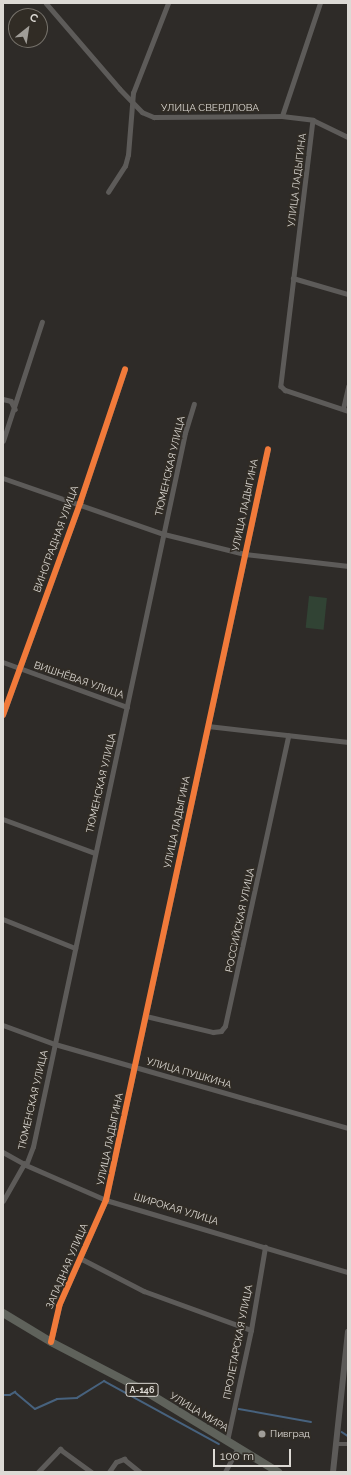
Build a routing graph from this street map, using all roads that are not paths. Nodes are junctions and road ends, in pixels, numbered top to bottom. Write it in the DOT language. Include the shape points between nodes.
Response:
graph roads {
  1 [pos="46,3"];
  2 [pos="168,3"];
  3 [pos="320,3"];
  4 [pos="132,102"];
  5 [pos="282,116"];
  6 [pos="313,120"];
  7 [pos="348,137"];
  8 [pos="108,192"];
  9 [pos="294,278"];
  10 [pos="348,294"];
  11 [pos="42,322"];
  12 [pos="125,369"];
  13 [pos="348,387"];
  14 [pos="3,398"];
  15 [pos="194,404"];
  16 [pos="15,409"];
  17 [pos="346,410"];
  18 [pos="3,441"];
  19 [pos="268,449"];
  20 [pos="3,478"];
  21 [pos="80,503"];
  22 [pos="164,534"];
  23 [pos="245,554"];
  24 [pos="348,566"];
  25 [pos="3,662"];
  26 [pos="19,669"];
  27 [pos="127,707"];
  28 [pos="3,715"];
  29 [pos="208,726"];
  30 [pos="288,736"];
  31 [pos="348,742"];
  32 [pos="3,819"];
  33 [pos="95,854"];
  34 [pos="3,919"];
  35 [pos="75,948"];
  36 [pos="146,1016"];
  37 [pos="3,1025"];
  38 [pos="55,1044"];
  39 [pos="136,1067"];
  40 [pos="348,1128"];
  41 [pos="3,1152"];
  42 [pos="25,1165"];
  43 [pos="106,1200"];
  44 [pos="3,1201"];
  45 [pos="265,1247"];
  46 [pos="80,1258"];
  47 [pos="348,1272"];
  48 [pos="3,1313"];
  49 [pos="251,1330"];
  50 [pos="348,1332"];
  51 [pos="50,1342"];
  52 [pos="227,1441"];
  53 [pos="336,1444"];
  54 [pos="348,1444"];
  55 [pos="238,1448"];
  56 [pos="38,1472"];
  57 [pos="92,1472"];
  58 [pos="109,1472"];
  59 [pos="140,1472"];
  60 [pos="225,1472"];
  61 [pos="278,1472"];
  62 [pos="333,1472"];
  1 -- 4 [label="street, УЛИЦА СВЕРДЛОВА"];
  2 -- 4 [label="street"];
  3 -- 5 [label="street"];
  4 -- 5 [label="street, УЛИЦА СВЕРДЛОВА" via="154,117"];
  4 -- 8 [label="street" via="128,155 119,177"];
  5 -- 6 [label="street, УЛИЦА СВЕРДЛОВА"];
  6 -- 7 [label="street, УЛИЦА СВЕРДЛОВА"];
  6 -- 9 [label="street, УЛИЦА ЛАДЫГИНА"];
  9 -- 10 [label="street"];
  9 -- 17 [label="street, УЛИЦА ЛАДЫГИНА" via="281,386 285,390"];
  11 -- 16 [label="street"];
  12 -- 21 [label="street, ВИНОГРАДНАЯ УЛИЦА"];
  13 -- 17 [label="street"];
  14 -- 16 [label="street" via="11,401"];
  15 -- 22 [label="street, ТЮМЕНСКАЯ УЛИЦА" via="185,433"];
  16 -- 18 [label="street"];
  19 -- 23 [label="street, УЛИЦА ЛАДЫГИНА"];
  20 -- 21 [label="street"];
  21 -- 22 [label="street"];
  21 -- 26 [label="street, ВИНОГРАДНАЯ УЛИЦА"];
  22 -- 23 [label="street"];
  22 -- 27 [label="street, ТЮМЕНСКАЯ УЛИЦА"];
  23 -- 24 [label="street"];
  23 -- 29 [label="street, УЛИЦА ЛАДЫГИНА"];
  25 -- 26 [label="street, ВИШНЁВАЯ УЛИЦА"];
  26 -- 27 [label="street, ВИШНЁВАЯ УЛИЦА"];
  26 -- 28 [label="street, ВИНОГРАДНАЯ УЛИЦА"];
  27 -- 33 [label="street, ТЮМЕНСКАЯ УЛИЦА"];
  29 -- 30 [label="street"];
  29 -- 36 [label="street, УЛИЦА ЛАДЫГИНА"];
  30 -- 31 [label="street"];
  30 -- 36 [label="street, РОССИЙСКАЯ УЛИЦА" via="225,1026 221,1031 213,1032"];
  32 -- 33 [label="street"];
  33 -- 35 [label="street, ТЮМЕНСКАЯ УЛИЦА"];
  34 -- 35 [label="street"];
  35 -- 38 [label="street, ТЮМЕНСКАЯ УЛИЦА"];
  36 -- 39 [label="street, УЛИЦА ЛАДЫГИНА"];
  37 -- 38 [label="street, УЛИЦА ПУШКИНА"];
  38 -- 39 [label="street, УЛИЦА ПУШКИНА"];
  38 -- 42 [label="street, ТЮМЕНСКАЯ УЛИЦА" via="33,1147"];
  39 -- 40 [label="street, УЛИЦА ПУШКИНА"];
  39 -- 43 [label="street, УЛИЦА ЛАДЫГИНА"];
  41 -- 42 [label="street, ШИРОКАЯ УЛИЦА"];
  42 -- 43 [label="street, ШИРОКАЯ УЛИЦА"];
  42 -- 44 [label="street, ТЮМЕНСКАЯ УЛИЦА"];
  43 -- 45 [label="street, ШИРОКАЯ УЛИЦА"];
  43 -- 46 [label="street, ЗАПАДНАЯ УЛИЦА"];
  45 -- 47 [label="street, ШИРОКАЯ УЛИЦА"];
  45 -- 49 [label="street, ПРОЛЕТАРСКАЯ УЛИЦА"];
  46 -- 49 [label="street" via="144,1291"];
  46 -- 51 [label="street, ЗАПАДНАЯ УЛИЦА" via="58,1306"];
  48 -- 51 [label="highway, УЛИЦА МИРА / А-146"];
  49 -- 52 [label="street, ПРОЛЕТАРСКАЯ УЛИЦА"];
  50 -- 53 [label="street"];
  51 -- 52 [label="highway, УЛИЦА МИРА / А-146" via="145,1391"];
  52 -- 55 [label="highway, УЛИЦА МИРА / А-146"];
  53 -- 54 [label="street"];
  53 -- 62 [label="street"];
  55 -- 60 [label="street"];
  55 -- 61 [label="highway, УЛИЦА МИРА / А-146"];
  56 -- 57 [label="street" via="60,1449 64,1449"];
  58 -- 59 [label="street" via="116,1462 124,1459"];
}
